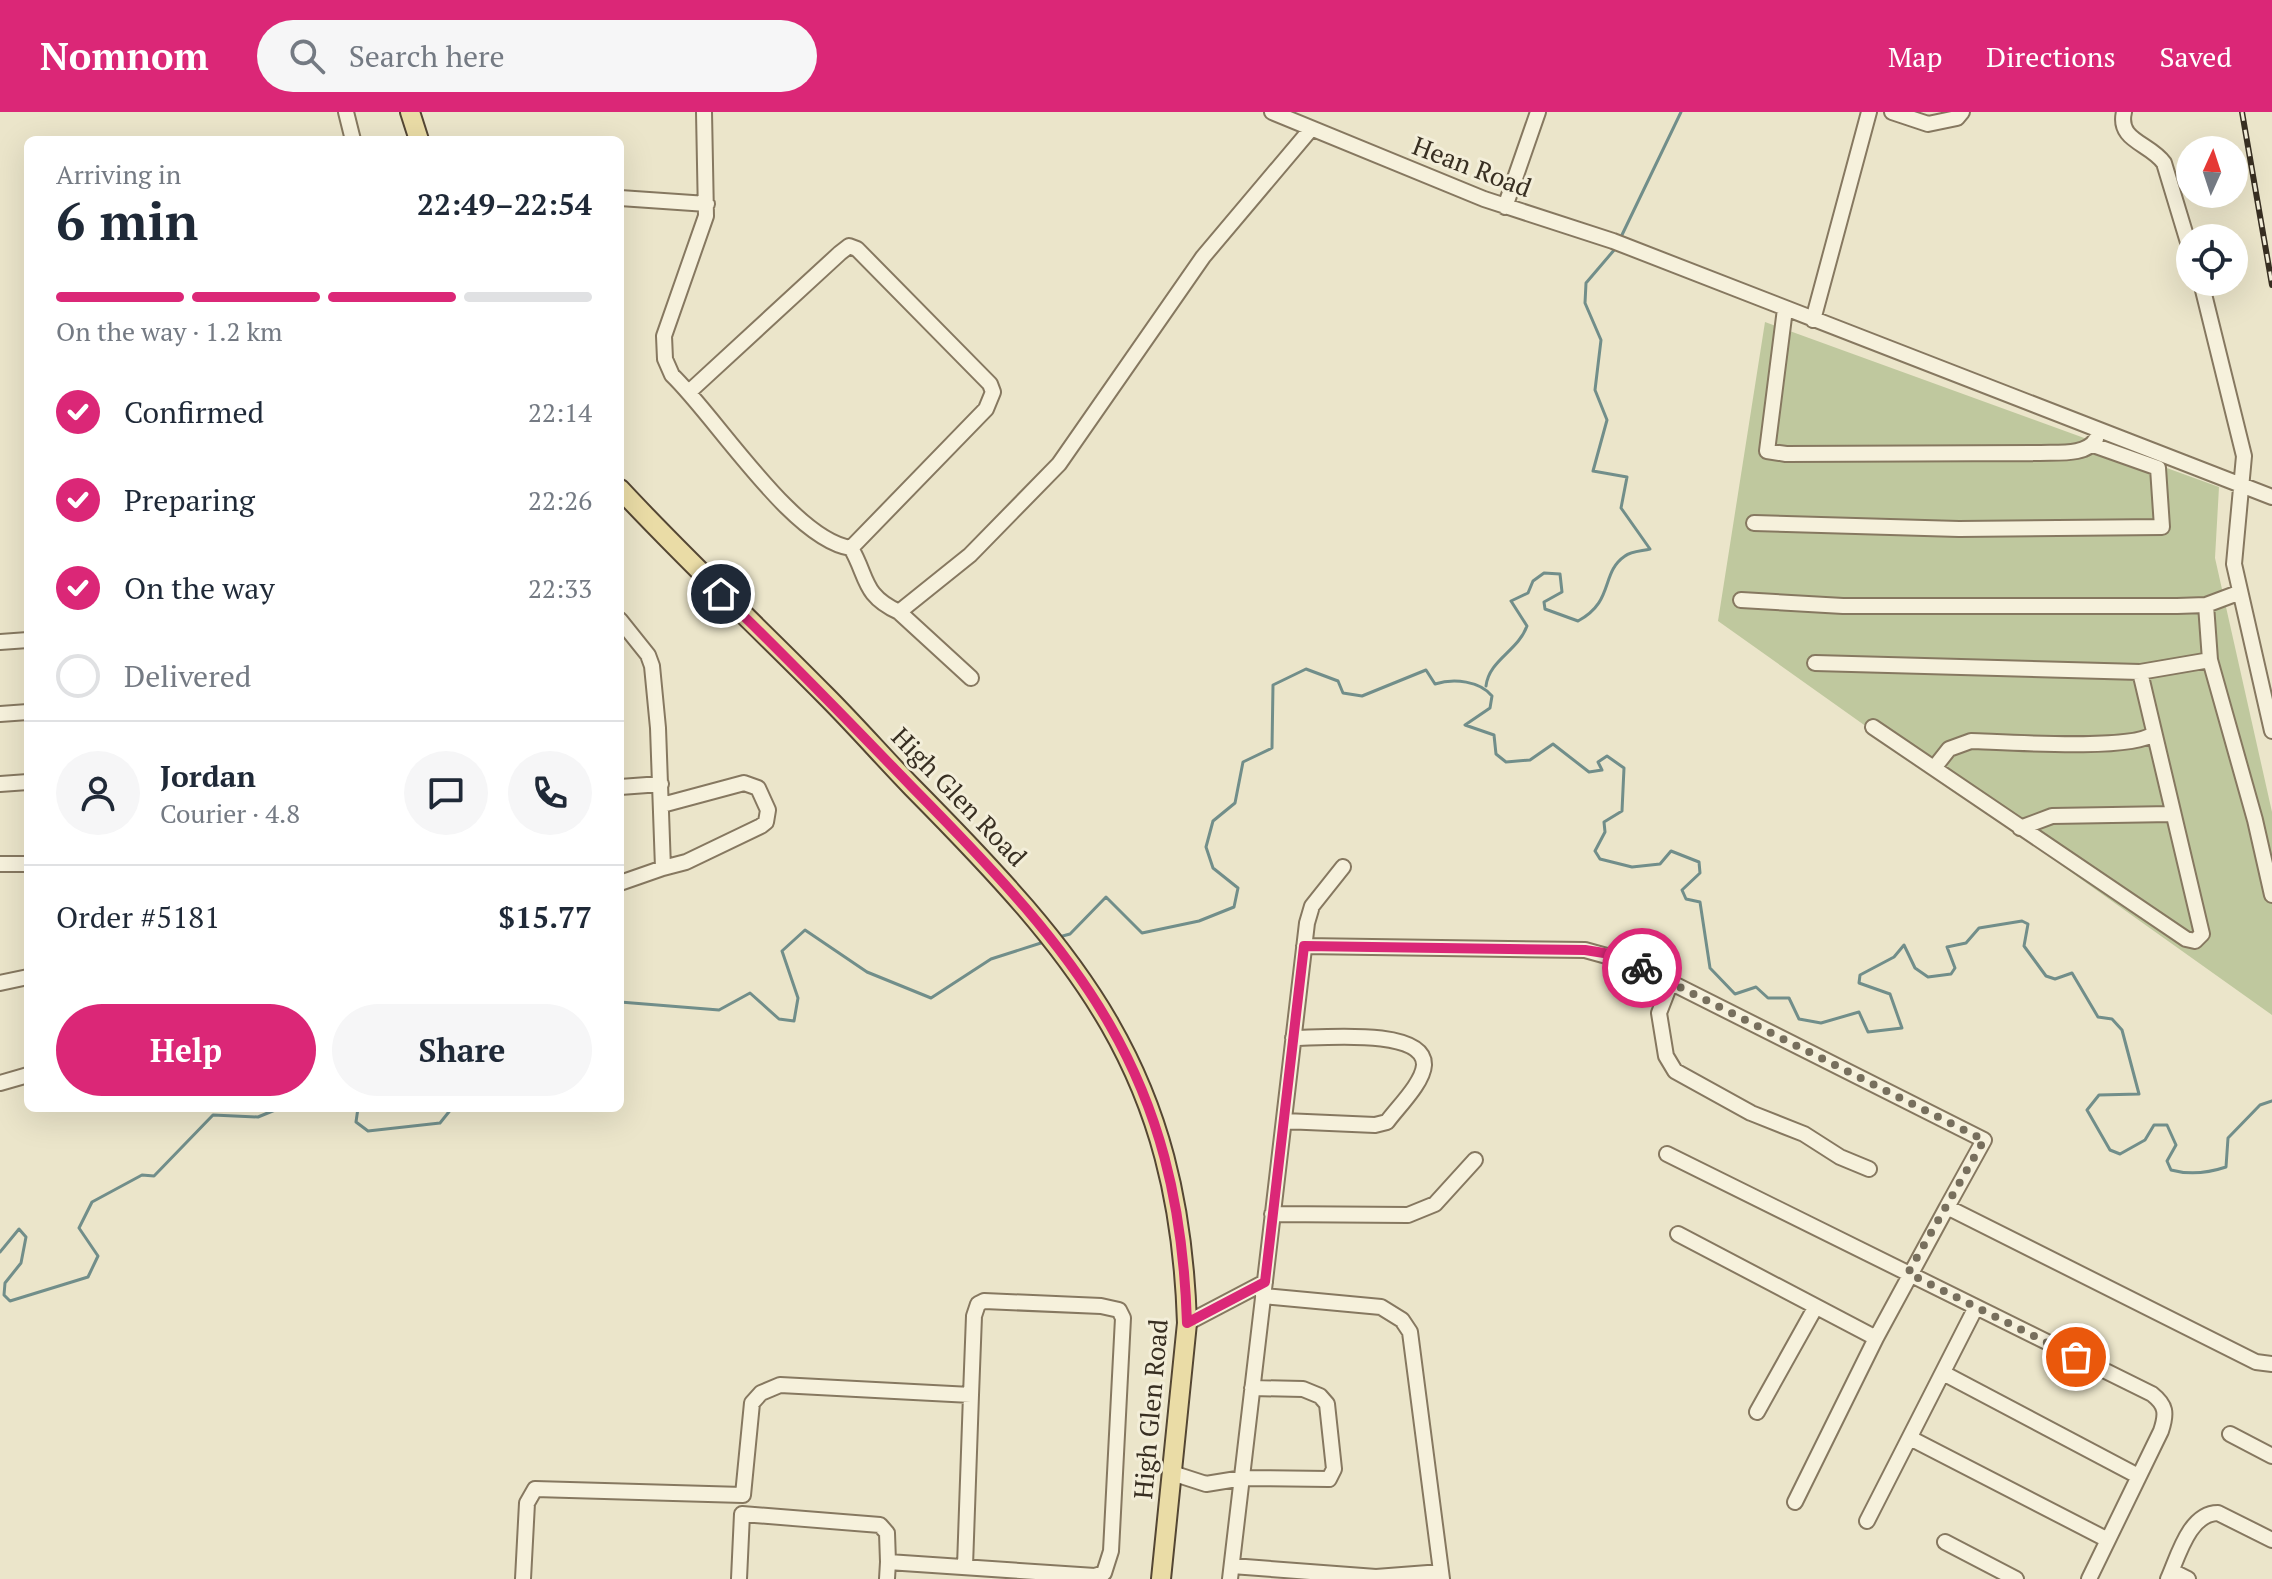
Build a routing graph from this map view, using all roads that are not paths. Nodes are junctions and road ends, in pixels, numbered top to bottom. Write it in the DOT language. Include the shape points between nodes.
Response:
graph roads {
  1 [pos="346,112"];
  2 [pos="410,112"];
  3 [pos="704,112"];
  4 [pos="1272,112"];
  5 [pos="1538,112"];
  6 [pos="1869,112"];
  7 [pos="1892,112"];
  8 [pos="1962,112"];
  9 [pos="2124,112"];
  10 [pos="1311,129"];
  11 [pos="352,136"];
  12 [pos="418,136"];
  13 [pos="624,198"];
  14 [pos="707,204"];
  15 [pos="1505,207"];
  16 [pos="2182,224"];
  17 [pos="2204,296"];
  18 [pos="1785,309"];
  19 [pos="1813,320"];
  20 [pos="689,392"];
  21 [pos="2096,438"];
  22 [pos="2241,486"];
  23 [pos="624,493"];
  24 [pos="2272,497"];
  25 [pos="1754,523"];
  26 [pos="851,548"];
  27 [pos="2238,593"];
  28 [pos="1741,600"];
  29 [pos="2206,605"];
  30 [pos="899,612"];
  31 [pos="624,625"];
  32 [pos="24,640"];
  33 [pos="0,642"];
  34 [pos="2210,660"];
  35 [pos="1815,663"];
  36 [pos="2140,672"];
  37 [pos="971,678"];
  38 [pos="24,712"];
  39 [pos="0,714"];
  40 [pos="1873,727"];
  41 [pos="2272,731"];
  42 [pos="2153,734"];
  43 [pos="1934,768"];
  44 [pos="24,782"];
  45 [pos="0,784"];
  46 [pos="661,784"];
  47 [pos="624,787"];
  48 [pos="662,805"];
  49 [pos="2172,814"];
  50 [pos="2020,828"];
  51 [pos="0,864"];
  52 [pos="24,864"];
  53 [pos="1343,867"];
  54 [pos="663,868"];
  55 [pos="624,882"];
  56 [pos="2272,895"];
  57 [pos="1304,946"];
  58 [pos="24,978"];
  59 [pos="1671,982"];
  60 [pos="0,983"];
  61 [pos="1293,1038"];
  62 [pos="24,1076"];
  63 [pos="0,1083"];
  64 [pos="1284,1121"];
  65 [pos="1667,1154"];
  66 [pos="1475,1160"];
  67 [pos="1869,1169"];
  68 [pos="1947,1207"];
  69 [pos="1272,1214"];
  70 [pos="1678,1234"];
  71 [pos="1908,1273"];
  72 [pos="1264,1289"];
  73 [pos="1976,1307"];
  74 [pos="1815,1308"];
  75 [pos="1187,1323"];
  76 [pos="1876,1338"];
  77 [pos="2272,1364"];
  78 [pos="1945,1374"];
  79 [pos="1252,1388"];
  80 [pos="971,1395"];
  81 [pos="1757,1412"];
  82 [pos="2230,1434"];
  83 [pos="1910,1438"];
  84 [pos="2272,1456"];
  85 [pos="1172,1473"];
  86 [pos="2138,1476"];
  87 [pos="1243,1478"];
  88 [pos="743,1495"];
  89 [pos="1795,1502"];
  90 [pos="742,1514"];
  91 [pos="1867,1521"];
  92 [pos="2108,1540"];
  93 [pos="2272,1540"];
  94 [pos="1945,1542"];
  95 [pos="888,1562"];
  96 [pos="965,1566"];
  97 [pos="1231,1573"];
  98 [pos="1442,1575"];
  99 [pos="2170,1575"];
  100 [pos="2012,1578"];
  101 [pos="523,1579"];
  102 [pos="739,1579"];
  103 [pos="887,1579"];
  104 [pos="1161,1579"];
  105 [pos="2089,1579"];
  106 [pos="2188,1579"];
  1 -- 11 [label="street"];
  2 -- 12 [label="main road"];
  3 -- 14 [label="street"];
  4 -- 10 [label="street, Hean Road"];
  5 -- 15 [label="street"];
  6 -- 19 [label="street"];
  7 -- 8 [label="street" via="1928,124"];
  9 -- 16 [label="street" via="2128,135 2156,151 2164,163"];
  10 -- 15 [label="street, Hean Road"];
  10 -- 30 [label="street" via="1203,257 1059,464 970,555"];
  13 -- 14 [label="street"];
  14 -- 20 [label="street" via="663,348 672,375"];
  15 -- 18 [label="street, Hean Road"];
  17 -- 22 [label="street" via="2244,456"];
  18 -- 19 [label="street, Hean Road"];
  18 -- 21 [label="street" via="1767,451 2014,453 2081,450"];
  19 -- 21 [label="street, Hean Road"];
  20 -- 26 [label="street" via="752,469 823,540"];
  20 -- 26 [label="street" via="840,253 849,246 857,249 993,392 986,409"];
  21 -- 22 [label="street"];
  21 -- 25 [label="street" via="2158,468 2162,527"];
  22 -- 24 [label="street"];
  22 -- 27 [label="street" via="2234,541"];
  23 -- 75 [label="main road, High Glen Road" via="959,832 1069,959 1112,1026 1151,1109 1180,1226"];
  26 -- 30 [label="street" via="863,582"];
  27 -- 29 [label="street"];
  27 -- 41 [label="street"];
  28 -- 29 [label="street" via="1843,606"];
  29 -- 34 [label="street"];
  30 -- 37 [label="street"];
  31 -- 46 [label="street" via="652,666"];
  32 -- 33 [label="street"];
  34 -- 36 [label="street"];
  34 -- 56 [label="street"];
  35 -- 36 [label="street"];
  36 -- 42 [label="street"];
  38 -- 39 [label="street"];
  40 -- 43 [label="street"];
  42 -- 43 [label="street" via="2146,740 2114,743 1971,741 1949,749"];
  42 -- 49 [label="street"];
  43 -- 50 [label="street"];
  44 -- 45 [label="street"];
  46 -- 47 [label="street"];
  46 -- 48 [label="street"];
  48 -- 54 [label="street"];
  48 -- 54 [label="street" via="744,783 758,788 768,810 761,826"];
  49 -- 50 [label="street" via="2052,816"];
  49 -- 50 [label="street" via="2202,934 2195,941"];
  51 -- 52 [label="street"];
  53 -- 57 [label="street" via="1312,906"];
  54 -- 55 [label="street"];
  57 -- 59 [label="street" via="1585,950 1632,963"];
  57 -- 61 [label="street"];
  58 -- 60 [label="street"];
  59 -- 67 [label="street" via="1659,1013 1666,1056 1675,1071"];
  59 -- 68 [label="street" via="1984,1140"];
  61 -- 64 [label="street"];
  61 -- 64 [label="street" via="1392,1038 1417,1049 1424,1064 1387,1122"];
  62 -- 63 [label="street"];
  64 -- 69 [label="street"];
  65 -- 71 [label="street"];
  66 -- 69 [label="street" via="1435,1204 1408,1215"];
  68 -- 71 [label="street"];
  68 -- 77 [label="street" via="2256,1362"];
  69 -- 72 [label="street"];
  70 -- 74 [label="street"];
  71 -- 73 [label="street"];
  71 -- 76 [label="street"];
  72 -- 75 [label="street"];
  72 -- 79 [label="street"];
  72 -- 98 [label="street" via="1381,1307 1410,1332"];
  73 -- 78 [label="street"];
  73 -- 86 [label="street" via="2163,1404 2161,1431"];
  74 -- 76 [label="street"];
  74 -- 81 [label="street"];
  75 -- 85 [label="main road, High Glen Road"];
  76 -- 89 [label="street"];
  78 -- 83 [label="street"];
  78 -- 86 [label="street"];
  79 -- 87 [label="street"];
  79 -- 87 [label="street" via="1303,1389 1320,1396 1327,1404 1334,1469 1323,1481"];
  80 -- 88 [label="street" via="771,1388 752,1403"];
  80 -- 96 [label="street"];
  80 -- 96 [label="street" via="978,1304 1111,1306 1123,1318 1107,1570 1095,1576"];
  82 -- 84 [label="street"];
  83 -- 91 [label="street"];
  83 -- 92 [label="street"];
  85 -- 87 [label="street" via="1206,1484"];
  85 -- 104 [label="main road, High Glen Road"];
  86 -- 92 [label="street"];
  87 -- 97 [label="street"];
  88 -- 90 [label="street"];
  88 -- 101 [label="street" via="535,1489 527,1503"];
  90 -- 95 [label="street" via="880,1525 887,1533"];
  90 -- 102 [label="street"];
  92 -- 105 [label="street"];
  93 -- 99 [label="street" via="2208,1513 2196,1522"];
  94 -- 100 [label="street"];
  95 -- 96 [label="street"];
  95 -- 103 [label="street"];
  97 -- 98 [label="street"];
  99 -- 106 [label="street"];
}
